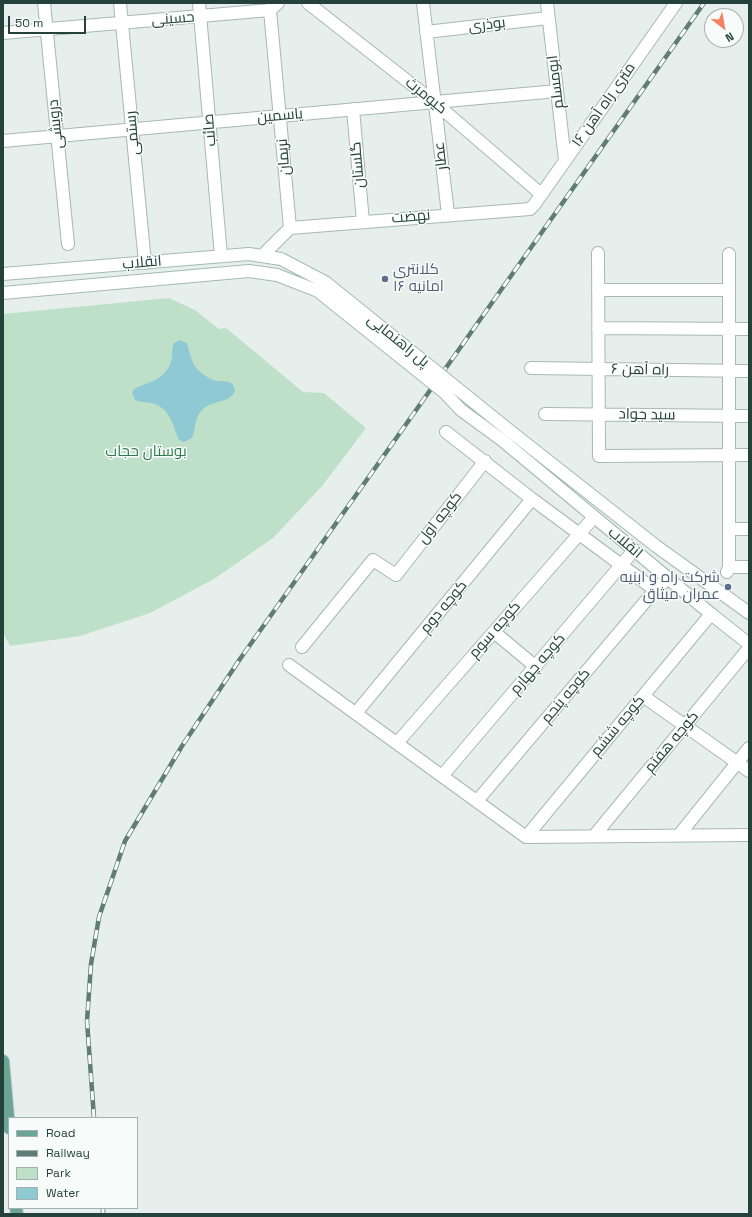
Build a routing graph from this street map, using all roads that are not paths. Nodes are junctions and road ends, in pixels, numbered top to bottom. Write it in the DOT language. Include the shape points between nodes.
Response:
graph roads {
  1 [pos="44,3"];
  2 [pos="120,3"];
  3 [pos="199,3"];
  4 [pos="308,3"];
  5 [pos="423,3"];
  6 [pos="547,3"];
  7 [pos="676,3"];
  8 [pos="274,6"];
  9 [pos="200,17"];
  10 [pos="548,18"];
  11 [pos="122,23"];
  12 [pos="47,30"];
  13 [pos="426,32"];
  14 [pos="3,33"];
  15 [pos="557,90"];
  16 [pos="434,102"];
  17 [pos="353,109"];
  18 [pos="281,116"];
  19 [pos="209,122"];
  20 [pos="133,129"];
  21 [pos="57,136"];
  22 [pos="3,141"];
  23 [pos="565,160"];
  24 [pos="541,194"];
  25 [pos="532,207"];
  26 [pos="448,214"];
  27 [pos="363,222"];
  28 [pos="290,228"];
  29 [pos="68,244"];
  30 [pos="598,254"];
  31 [pos="729,254"];
  32 [pos="221,256"];
  33 [pos="262,256"];
  34 [pos="281,259"];
  35 [pos="145,262"];
  36 [pos="3,274"];
  37 [pos="277,275"];
  38 [pos="598,290"];
  39 [pos="729,290"];
  40 [pos="3,293"];
  41 [pos="598,328"];
  42 [pos="729,329"];
  43 [pos="749,329"];
  44 [pos="531,368"];
  45 [pos="599,369"];
  46 [pos="729,371"];
  47 [pos="749,372"];
  48 [pos="545,414"];
  49 [pos="599,415"];
  50 [pos="729,416"];
  51 [pos="749,416"];
  52 [pos="446,432"];
  53 [pos="506,436"];
  54 [pos="729,455"];
  55 [pos="749,455"];
  56 [pos="485,461"];
  57 [pos="532,499"];
  58 [pos="594,517"];
  59 [pos="729,529"];
  60 [pos="749,529"];
  61 [pos="579,534"];
  62 [pos="634,550"];
  63 [pos="622,566"];
  64 [pos="749,567"];
  65 [pos="668,578"];
  66 [pos="654,590"];
  67 [pos="749,613"];
  68 [pos="711,614"];
  69 [pos="494,632"];
  70 [pos="749,644"];
  71 [pos="302,648"];
  72 [pos="749,648"];
  73 [pos="289,665"];
  74 [pos="536,667"];
  75 [pos="643,696"];
  76 [pos="356,714"];
  77 [pos="686,726"];
  78 [pos="397,744"];
  79 [pos="749,748"];
  80 [pos="737,763"];
  81 [pos="749,771"];
  82 [pos="442,776"];
  83 [pos="477,801"];
  84 [pos="749,834"];
  85 [pos="679,835"];
  86 [pos="594,836"];
  87 [pos="526,837"];
  88 [pos="3,1061"];
  89 [pos="8,1117"];
  1 -- 12 [label="street, درویشی"];
  2 -- 11 [label="street, رستمی"];
  3 -- 9 [label="street, صائب"];
  4 -- 16 [label="street, کیومرث"];
  5 -- 13 [label="street, عطار"];
  6 -- 10 [label="street, ابومسلم"];
  7 -- 23 [label="street, ۱۶ متری راه آهن"];
  8 -- 9 [label="street, حسینی"];
  8 -- 18 [label="street, نریمان"];
  9 -- 11 [label="street, حسینی"];
  9 -- 19 [label="street, صائب"];
  10 -- 13 [label="street, بوذری"];
  10 -- 15 [label="street, ابومسلم"];
  11 -- 12 [label="street, حسینی"];
  11 -- 20 [label="street, رستمی"];
  12 -- 14 [label="street, حسینی"];
  12 -- 21 [label="street, درویشی"];
  13 -- 16 [label="street, عطار"];
  15 -- 16 [label="street, یاسمین"];
  15 -- 23 [label="street, ابومسلم"];
  16 -- 17 [label="street, یاسمین"];
  16 -- 24 [label="street, کیومرث"];
  16 -- 26 [label="street, عطار"];
  17 -- 18 [label="street, یاسمین"];
  17 -- 27 [label="street, گلستان"];
  18 -- 19 [label="street, یاسمین"];
  18 -- 28 [label="street, نریمان"];
  19 -- 20 [label="street, یاسمین"];
  19 -- 32 [label="street, صائب"];
  20 -- 21 [label="street, یاسمین"];
  20 -- 35 [label="street, رستمی"];
  21 -- 22 [label="street, یاسمین"];
  21 -- 29 [label="street, درویشی"];
  23 -- 24 [label="street, ۱۶ متری راه آهن"];
  24 -- 25 [label="street, ۱۶ متری راه آهن"];
  25 -- 26 [label="street, نهضت"];
  26 -- 27 [label="street, نهضت"];
  27 -- 28 [label="street, نهضت"];
  28 -- 33 [label="street"];
  30 -- 38 [label="street"];
  31 -- 39 [label="street"];
  32 -- 33 [label="street, انقلاب"];
  32 -- 35 [label="street, انقلاب"];
  33 -- 34 [label="street, انقلاب"];
  34 -- 53 [label="street, پل راهنمایی, bridge" via="325,282"];
  35 -- 36 [label="street, انقلاب"];
  37 -- 40 [label="street, انقلاب" via="248,271"];
  37 -- 53 [label="street, پل راهنمایی, bridge" via="318,292 444,392 461,410"];
  38 -- 39 [label="street"];
  38 -- 41 [label="street"];
  39 -- 42 [label="street"];
  41 -- 42 [label="street"];
  41 -- 45 [label="street"];
  42 -- 43 [label="street"];
  42 -- 46 [label="street"];
  44 -- 45 [label="street, راه آهن ۶"];
  45 -- 46 [label="street, راه آهن ۶"];
  45 -- 49 [label="street"];
  46 -- 47 [label="street, راه آهن ۶"];
  46 -- 50 [label="street"];
  48 -- 49 [label="street, سید جواد"];
  49 -- 50 [label="street, سید جواد"];
  49 -- 54 [label="street" via="599,456"];
  50 -- 51 [label="street, سید جواد"];
  50 -- 54 [label="street"];
  52 -- 56 [label="street"];
  53 -- 58 [label="street, انقلاب"];
  53 -- 67 [label="street, انقلاب"];
  54 -- 55 [label="street"];
  54 -- 59 [label="street"];
  56 -- 57 [label="street"];
  56 -- 71 [label="street, کوچه اول" via="396,575 373,560"];
  57 -- 61 [label="street"];
  57 -- 76 [label="street, کوچه دوم"];
  58 -- 61 [label="street, کوچه سوم"];
  58 -- 62 [label="street, انقلاب"];
  59 -- 60 [label="street"];
  59 -- 64 [label="street" via="728,569"];
  61 -- 63 [label="street"];
  61 -- 69 [label="street, کوچه سوم"];
  62 -- 63 [label="street, کوچه چهارم"];
  62 -- 65 [label="street, انقلاب"];
  63 -- 66 [label="street"];
  63 -- 74 [label="street, کوچه چهارم"];
  65 -- 66 [label="street, کوچه پنجم"];
  65 -- 68 [label="street, انقلاب"];
  66 -- 83 [label="street, کوچه پنجم"];
  68 -- 70 [label="street, انقلاب"];
  68 -- 75 [label="street, کوچه ششم"];
  69 -- 74 [label="street"];
  69 -- 78 [label="street, کوچه سوم"];
  72 -- 77 [label="street, کوچه هفتم"];
  73 -- 76 [label="street"];
  74 -- 82 [label="street, کوچه چهارم"];
  75 -- 77 [label="street"];
  75 -- 87 [label="street, کوچه ششم"];
  76 -- 78 [label="street"];
  77 -- 80 [label="street"];
  77 -- 86 [label="street, کوچه هفتم"];
  78 -- 82 [label="street"];
  79 -- 80 [label="street"];
  80 -- 81 [label="street"];
  80 -- 85 [label="street"];
  82 -- 83 [label="street"];
  83 -- 87 [label="street"];
  84 -- 85 [label="street"];
  85 -- 86 [label="street"];
  86 -- 87 [label="street"];
  88 -- 89 [label="main road"];
}
